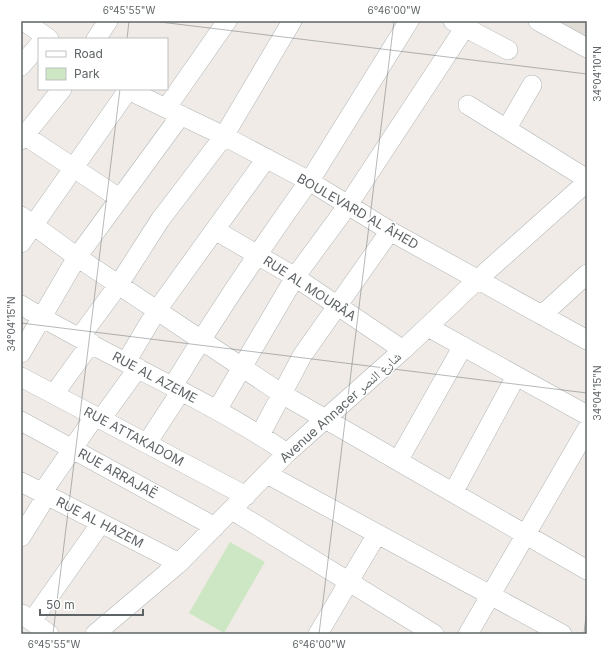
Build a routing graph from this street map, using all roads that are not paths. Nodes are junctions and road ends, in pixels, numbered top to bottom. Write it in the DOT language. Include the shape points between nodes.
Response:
graph roads {
  1 [pos="24,21"];
  2 [pos="108,21"];
  3 [pos="227,21"];
  4 [pos="292,21"];
  5 [pos="409,21"];
  6 [pos="538,21"];
  7 [pos="462,23"];
  8 [pos="42,38"];
  9 [pos="97,38"];
  10 [pos="38,47"];
  11 [pos="587,48"];
  12 [pos="508,50"];
  13 [pos="21,66"];
  14 [pos="532,85"];
  15 [pos="61,90"];
  16 [pos="127,90"];
  17 [pos="468,105"];
  18 [pos="174,111"];
  19 [pos="507,128"];
  20 [pos="224,136"];
  21 [pos="23,138"];
  22 [pos="266,159"];
  23 [pos="72,168"];
  24 [pos="309,182"];
  25 [pos="585,188"];
  26 [pos="119,198"];
  27 [pos="348,205"];
  28 [pos="27,221"];
  29 [pos="215,230"];
  30 [pos="390,231"];
  31 [pos="21,243"];
  32 [pos="257,254"];
  33 [pos="77,257"];
  34 [pos="587,274"];
  35 [pos="296,277"];
  36 [pos="477,280"];
  37 [pos="119,284"];
  38 [pos="337,304"];
  39 [pos="21,305"];
  40 [pos="157,310"];
  41 [pos="542,315"];
  42 [pos="41,317"];
  43 [pos="428,327"];
  44 [pos="201,338"];
  45 [pos="586,338"];
  46 [pos="86,340"];
  47 [pos="463,346"];
  48 [pos="403,350"];
  49 [pos="21,352"];
  50 [pos="132,365"];
  51 [pos="243,366"];
  52 [pos="516,376"];
  53 [pos="21,377"];
  54 [pos="177,388"];
  55 [pos="54,394"];
  56 [pos="282,394"];
  57 [pos="216,410"];
  58 [pos="587,415"];
  59 [pos="98,417"];
  60 [pos="325,419"];
  61 [pos="21,421"];
  62 [pos="587,429"];
  63 [pos="260,435"];
  64 [pos="147,443"];
  65 [pos="73,448"];
  66 [pos="287,453"];
  67 [pos="398,461"];
  68 [pos="267,474"];
  69 [pos="21,482"];
  70 [pos="453,493"];
  71 [pos="45,494"];
  72 [pos="246,496"];
  73 [pos="232,510"];
  74 [pos="101,523"];
  75 [pos="215,527"];
  76 [pos="525,533"];
  77 [pos="377,534"];
  78 [pos="21,537"];
  79 [pos="179,563"];
  80 [pos="587,570"];
  81 [pos="349,582"];
  82 [pos="489,596"];
  83 [pos="26,617"];
  84 [pos="49,634"];
  85 [pos="95,634"];
  86 [pos="318,634"];
  87 [pos="434,634"];
  88 [pos="468,634"];
  89 [pos="562,634"];
  1 -- 8 [label="street"];
  2 -- 9 [label="street"];
  3 -- 18 [label="street"];
  4 -- 20 [label="street"];
  5 -- 24 [label="street"];
  6 -- 11 [label="street"];
  7 -- 12 [label="street"];
  7 -- 27 [label="street"];
  10 -- 13 [label="street"];
  14 -- 19 [label="street"];
  15 -- 21 [label="street"];
  16 -- 18 [label="street, BOULEVARD AL ÂHED"];
  16 -- 23 [label="street"];
  17 -- 19 [label="street"];
  18 -- 20 [label="street, BOULEVARD AL ÂHED"];
  18 -- 26 [label="street"];
  19 -- 25 [label="street"];
  20 -- 22 [label="street, BOULEVARD AL ÂHED"];
  20 -- 37 [label="street" via="160,220"];
  21 -- 23 [label="street"];
  22 -- 24 [label="street, BOULEVARD AL ÂHED"];
  22 -- 29 [label="street"];
  23 -- 26 [label="street"];
  23 -- 28 [label="street"];
  24 -- 27 [label="street, BOULEVARD AL ÂHED"];
  24 -- 32 [label="street"];
  25 -- 36 [label="street, Avenue Annacer شارع النصر"];
  26 -- 33 [label="street"];
  27 -- 30 [label="street, BOULEVARD AL ÂHED"];
  27 -- 35 [label="street"];
  28 -- 31 [label="street"];
  28 -- 33 [label="street"];
  29 -- 32 [label="street, RUE AL MOURÂA"];
  29 -- 40 [label="street"];
  30 -- 36 [label="street, BOULEVARD AL ÂHED"];
  30 -- 38 [label="street"];
  32 -- 35 [label="street, RUE AL MOURÂA"];
  32 -- 44 [label="street"];
  33 -- 37 [label="street"];
  33 -- 42 [label="street"];
  34 -- 41 [label="street"];
  35 -- 38 [label="street, RUE AL MOURÂA"];
  35 -- 51 [label="street"];
  36 -- 41 [label="street, BOULEVARD AL ÂHED"];
  36 -- 43 [label="street, Avenue Annacer شارع النصر"];
  37 -- 40 [label="street"];
  37 -- 46 [label="street"];
  38 -- 48 [label="street, RUE AL MOURÂA"];
  38 -- 56 [label="street" via="302,356"];
  39 -- 42 [label="street, RUE AL AZEME"];
  40 -- 44 [label="street"];
  40 -- 50 [label="street"];
  41 -- 45 [label="street, BOULEVARD AL ÂHED"];
  42 -- 46 [label="street, RUE AL AZEME"];
  42 -- 49 [label="street"];
  43 -- 47 [label="street"];
  43 -- 48 [label="street, Avenue Annacer شارع النصر"];
  44 -- 51 [label="street"];
  44 -- 54 [label="street"];
  46 -- 50 [label="street, RUE AL AZEME"];
  46 -- 55 [label="street"];
  47 -- 52 [label="street"];
  47 -- 67 [label="street"];
  48 -- 60 [label="street, Avenue Annacer شارع النصر"];
  50 -- 54 [label="street, RUE AL AZEME"];
  50 -- 59 [label="street"];
  51 -- 56 [label="street"];
  51 -- 57 [label="street"];
  52 -- 58 [label="street"];
  52 -- 70 [label="street"];
  53 -- 55 [label="street, RUE ATTAKADOM"];
  54 -- 57 [label="street, RUE AL AZEME"];
  54 -- 64 [label="street"];
  55 -- 59 [label="street, RUE ATTAKADOM"];
  56 -- 60 [label="street"];
  56 -- 63 [label="street"];
  57 -- 63 [label="street, RUE AL AZEME"];
  59 -- 64 [label="street, RUE ATTAKADOM"];
  59 -- 65 [label="street"];
  60 -- 66 [label="street, Avenue Annacer شارع النصر"];
  60 -- 67 [label="street"];
  61 -- 65 [label="street, RUE ARRAJAË"];
  62 -- 76 [label="street"];
  63 -- 66 [label="street, RUE AL AZEME"];
  64 -- 72 [label="street, RUE ATTAKADOM"];
  65 -- 71 [label="street"];
  65 -- 75 [label="street, RUE ARRAJAË"];
  66 -- 68 [label="street, Avenue Annacer شارع النصر"];
  67 -- 70 [label="street"];
  68 -- 72 [label="street, Avenue Annacer شارع النصر"];
  68 -- 77 [label="street"];
  69 -- 71 [label="street, RUE AL HAZEM"];
  70 -- 76 [label="street"];
  71 -- 74 [label="street, RUE AL HAZEM"];
  71 -- 78 [label="street"];
  72 -- 73 [label="street, Avenue Annacer شارع النصر"];
  73 -- 75 [label="street, Avenue Annacer شارع النصر"];
  73 -- 81 [label="street"];
  74 -- 79 [label="street, RUE AL HAZEM"];
  74 -- 83 [label="street"];
  75 -- 79 [label="street, Avenue Annacer شارع النصر"];
  76 -- 80 [label="street"];
  76 -- 82 [label="street"];
  77 -- 81 [label="street"];
  77 -- 82 [label="street"];
  79 -- 85 [label="street, Avenue Annacer شارع النصر"];
  81 -- 86 [label="street"];
  81 -- 87 [label="street"];
  82 -- 88 [label="street"];
  82 -- 89 [label="street"];
  83 -- 84 [label="street"];
}
